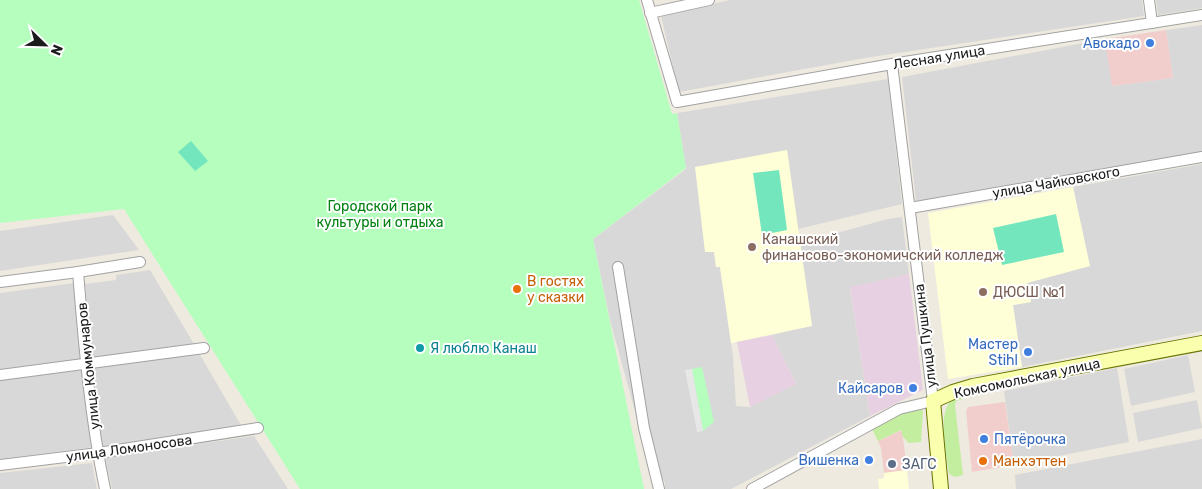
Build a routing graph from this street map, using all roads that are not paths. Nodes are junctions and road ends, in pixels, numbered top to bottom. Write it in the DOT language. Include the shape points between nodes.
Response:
graph roads {
  1 [pos="647,0"];
  2 [pos="709,0"];
  3 [pos="1149,0"];
  4 [pos="650,13"];
  5 [pos="1202,15"];
  6 [pos="1152,23"];
  7 [pos="892,64"];
  8 [pos="1202,157"];
  9 [pos="910,208"];
  10 [pos="140,262"];
  11 [pos="618,267"];
  12 [pos="78,272"];
  13 [pos="0,282"];
  14 [pos="1202,343"];
  15 [pos="204,348"];
  16 [pos="86,363"];
  17 [pos="0,375"];
  18 [pos="933,401"];
  19 [pos="258,428"];
  20 [pos="98,453"];
  21 [pos="0,465"];
  22 [pos="105,489"];
  23 [pos="658,489"];
  24 [pos="752,489"];
  25 [pos="941,489"];
  1 -- 4 [label="street"];
  2 -- 4 [label="street"];
  3 -- 6 [label="street"];
  4 -- 7 [label="street, Лесная улица" via="676,102"];
  5 -- 6 [label="street, Лесная улица"];
  6 -- 7 [label="street, Лесная улица"];
  7 -- 9 [label="street, улица Пушкина"];
  8 -- 9 [label="street, улица Чайковского"];
  9 -- 18 [label="street, улица Пушкина"];
  10 -- 12 [label="street"];
  11 -- 23 [label="street" via="642,421"];
  12 -- 13 [label="street"];
  12 -- 16 [label="street, улица Коммунаров"];
  14 -- 18 [label="main road, Комсомольская улица" via="973,386"];
  15 -- 16 [label="street"];
  16 -- 17 [label="street"];
  16 -- 20 [label="street, улица Коммунаров"];
  18 -- 24 [label="street, Комсомольская улица" via="899,409"];
  18 -- 25 [label="main road, улица Пушкина"];
  19 -- 20 [label="street, улица Ломоносова"];
  20 -- 21 [label="street, улица Ломоносова"];
  20 -- 22 [label="street, улица Коммунаров"];
}
